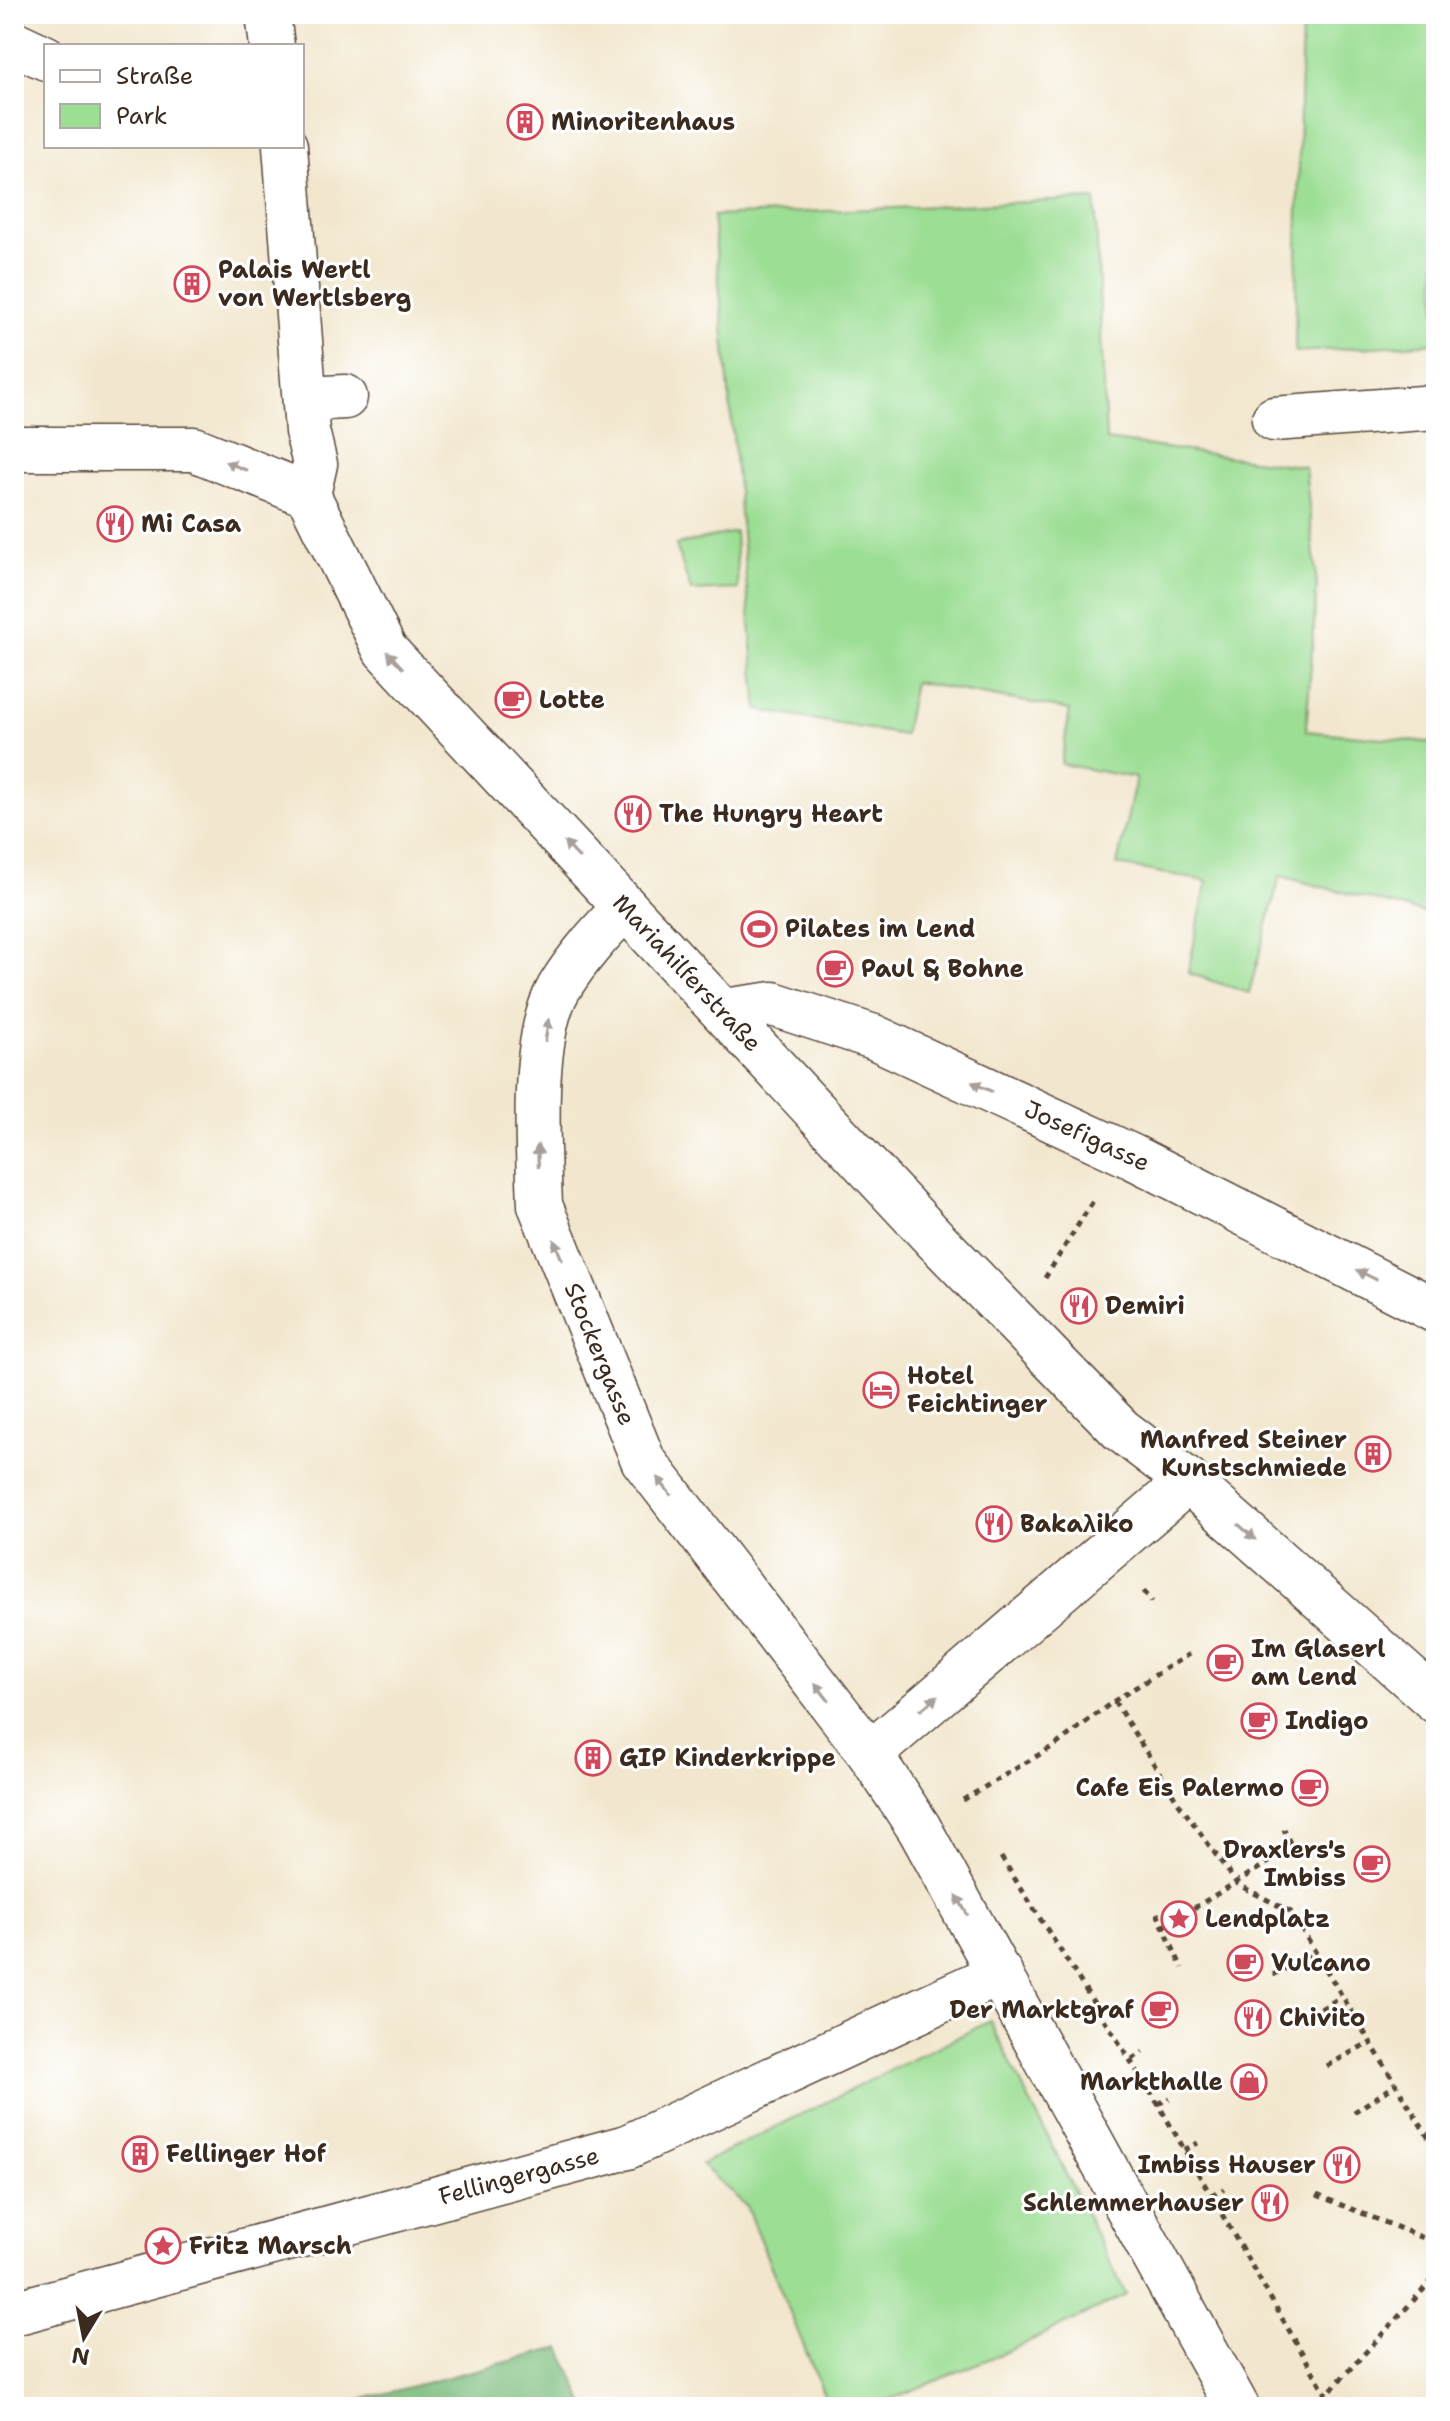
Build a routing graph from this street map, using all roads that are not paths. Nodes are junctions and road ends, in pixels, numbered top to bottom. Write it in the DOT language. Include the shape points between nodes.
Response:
graph roads {
  1 [pos="285,148"];
  2 [pos="1436,407"];
  3 [pos="1274,419"];
  4 [pos="14,449"];
  5 [pos="308,495"];
  6 [pos="625,907"];
  7 [pos="724,1011"];
  8 [pos="1436,1311"];
  9 [pos="1188,1481"];
  10 [pos="1436,1701"];
  11 [pos="870,1754"];
  12 [pos="1000,1973"];
  13 [pos="14,2313"];
  14 [pos="1237,2407"];
  1 -- 5 [label="street" via="325,398"];
  2 -- 3 [label="street"];
  5 -- 4 [label="street, one-way" via="194,449"];
  6 -- 5 [label="street, Mariahilferstraße, one-way" via="385,650"];
  6 -- 7 [label="street, Mariahilferstraße"];
  11 -- 6 [label="street, Stockergasse, one-way" via="643,1460 540,1205 537,1108 547,1023 566,978"];
  8 -- 7 [label="street, Josefigasse, one-way" via="1133,1157 874,1037 773,1004"];
  7 -- 9 [label="street, Mariahilferstraße" via="1121,1430"];
  9 -- 10 [label="street, one-way"];
  11 -- 9 [label="street, one-way"];
  12 -- 11 [label="street, one-way" via="919,1828"];
  12 -- 13 [label="street, Fellingergasse" via="627,2147"];
  12 -- 14 [label="street"];
}
